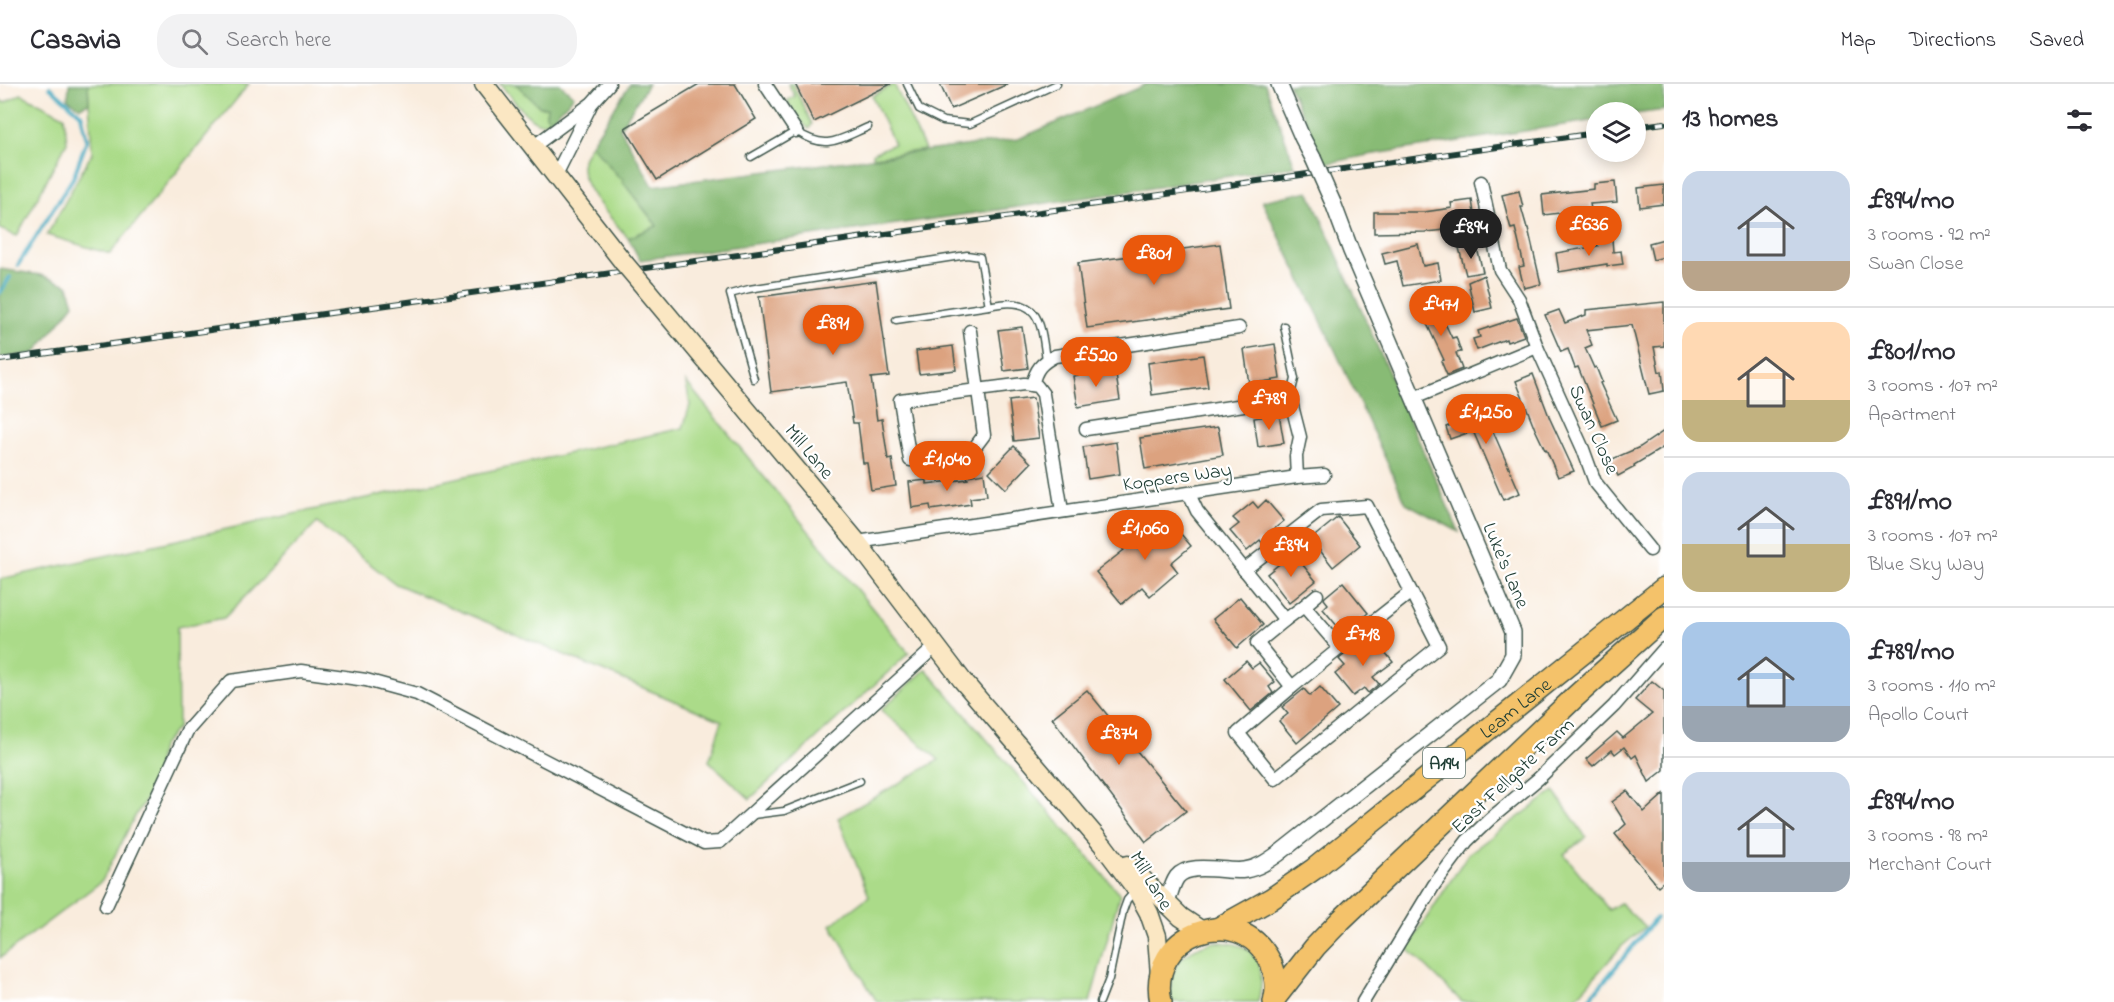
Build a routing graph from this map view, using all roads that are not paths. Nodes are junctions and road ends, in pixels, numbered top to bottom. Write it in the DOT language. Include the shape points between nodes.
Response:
graph roads {
  1 [pos="484,84"];
  2 [pos="609,84"];
  3 [pos="765,84"];
  4 [pos="907,84"];
  5 [pos="1057,84"];
  6 [pos="1279,84"];
  7 [pos="592,103"];
  8 [pos="868,127"];
  9 [pos="796,131"];
  10 [pos="534,146"];
  11 [pos="751,157"];
  12 [pos="556,176"];
  13 [pos="1481,182"];
  14 [pos="989,306"];
  15 [pos="896,320"];
  16 [pos="1284,326"];
  17 [pos="1239,328"];
  18 [pos="970,331"];
  19 [pos="1537,347"];
  20 [pos="1046,360"];
  21 [pos="754,379"];
  22 [pos="1032,385"];
  23 [pos="978,390"];
  24 [pos="1414,398"];
  25 [pos="1290,399"];
  26 [pos="1086,429"];
  27 [pos="1324,475"];
  28 [pos="1297,477"];
  29 [pos="1189,494"];
  30 [pos="1062,511"];
  31 [pos="857,542"];
  32 [pos="1650,550"];
  33 [pos="1245,570"];
  34 [pos="1664,588"];
  35 [pos="1412,592"];
  36 [pos="1317,595"];
  37 [pos="1304,606"];
  38 [pos="1664,617"];
  39 [pos="1285,620"];
  40 [pos="936,646"];
  41 [pos="1340,648"];
  42 [pos="1664,649"];
  43 [pos="1292,687"];
  44 [pos="860,781"];
  45 [pos="750,815"];
  46 [pos="1103,845"];
  47 [pos="1136,889"];
  48 [pos="1167,903"];
  49 [pos="106,906"];
  50 [pos="1210,930"];
  51 [pos="1158,992"];
  52 [pos="1277,996"];
  53 [pos="1100,1002"];
  54 [pos="1363,1002"];
  1 -- 10 [label="main road, Mill Lane"];
  2 -- 7 [label="street"];
  3 -- 9 [label="street"];
  4 -- 5 [label="lane" via="919,109 943,121 970,123"];
  6 -- 24 [label="street, Luke's Lane, bridge"];
  7 -- 10 [label="street"];
  7 -- 12 [label="street"];
  8 -- 9 [label="lane" via="836,141 820,143"];
  9 -- 11 [label="lane"];
  10 -- 12 [label="main road, Mill Lane"];
  12 -- 31 [label="main road, Mill Lane, bridge"];
  13 -- 19 [label="street, Swan Close" via="1500,270 1519,299"];
  14 -- 15 [label="lane"];
  14 -- 20 [label="lane" via="1021,304 1037,315"];
  14 -- 21 [label="lane" via="980,257 967,255 730,294"];
  16 -- 25 [label="lane" via="1295,379"];
  17 -- 20 [label="street"];
  18 -- 23 [label="street"];
  19 -- 24 [label="street"];
  19 -- 32 [label="street, Swan Close" via="1595,482"];
  20 -- 22 [label="street"];
  22 -- 23 [label="street"];
  22 -- 30 [label="street" via="1043,394"];
  23 -- 23 [label="street" via="900,400 910,460 972,451 979,445 984,435"];
  24 -- 48 [label="street, Luke's Lane" via="1513,632 1513,655 1499,680 1267,862 1241,871 1184,871 1177,876"];
  25 -- 26 [label="street"];
  25 -- 28 [label="street" via="1300,437"];
  27 -- 28 [label="street, Koppers Way"];
  28 -- 29 [label="street, Koppers Way"];
  29 -- 30 [label="street, Koppers Way"];
  29 -- 33 [label="street" via="1197,511"];
  30 -- 31 [label="street, Koppers Way"];
  31 -- 40 [label="main road, Mill Lane"];
  33 -- 35 [label="street" via="1321,510 1367,506"];
  33 -- 39 [label="street"];
  34 -- 50 [label="highway, Leam Lane / A194" via="1314,869 1271,899"];
  35 -- 41 [label="street"];
  35 -- 43 [label="street" via="1439,646 1275,779 1238,733"];
  36 -- 37 [label="street"];
  37 -- 39 [label="street"];
  37 -- 41 [label="street"];
  38 -- 52 [label="highway, Leam Lane / A194" via="1341,920 1310,940 1289,962"];
  39 -- 43 [label="street" via="1257,643"];
  40 -- 45 [label="street"];
  40 -- 46 [label="main road, Mill Lane"];
  41 -- 43 [label="street"];
  42 -- 54 [label="street, East Fellgate Farm" via="1614,706 1467,841 1434,885"];
  44 -- 45 [label="lane" via="784,811"];
  45 -- 49 [label="street" via="720,842 704,843 417,694 366,680 301,671 231,681 188,731"];
  46 -- 47 [label="main road, Mill Lane"];
  46 -- 48 [label="main road, Mill Lane"];
  47 -- 51 [label="main road, Mill Lane" via="1154,924 1158,942"];
  47 -- 53 [label="lane" via="1127,900"];
  48 -- 50 [label="main road, Mill Lane" via="1189,923"];
  50 -- 51 [label="highway, Leam Lane" via="1190,936 1174,948 1164,964"];
  50 -- 52 [label="highway, Leam Lane" via="1231,930 1256,943 1272,967"];
}
